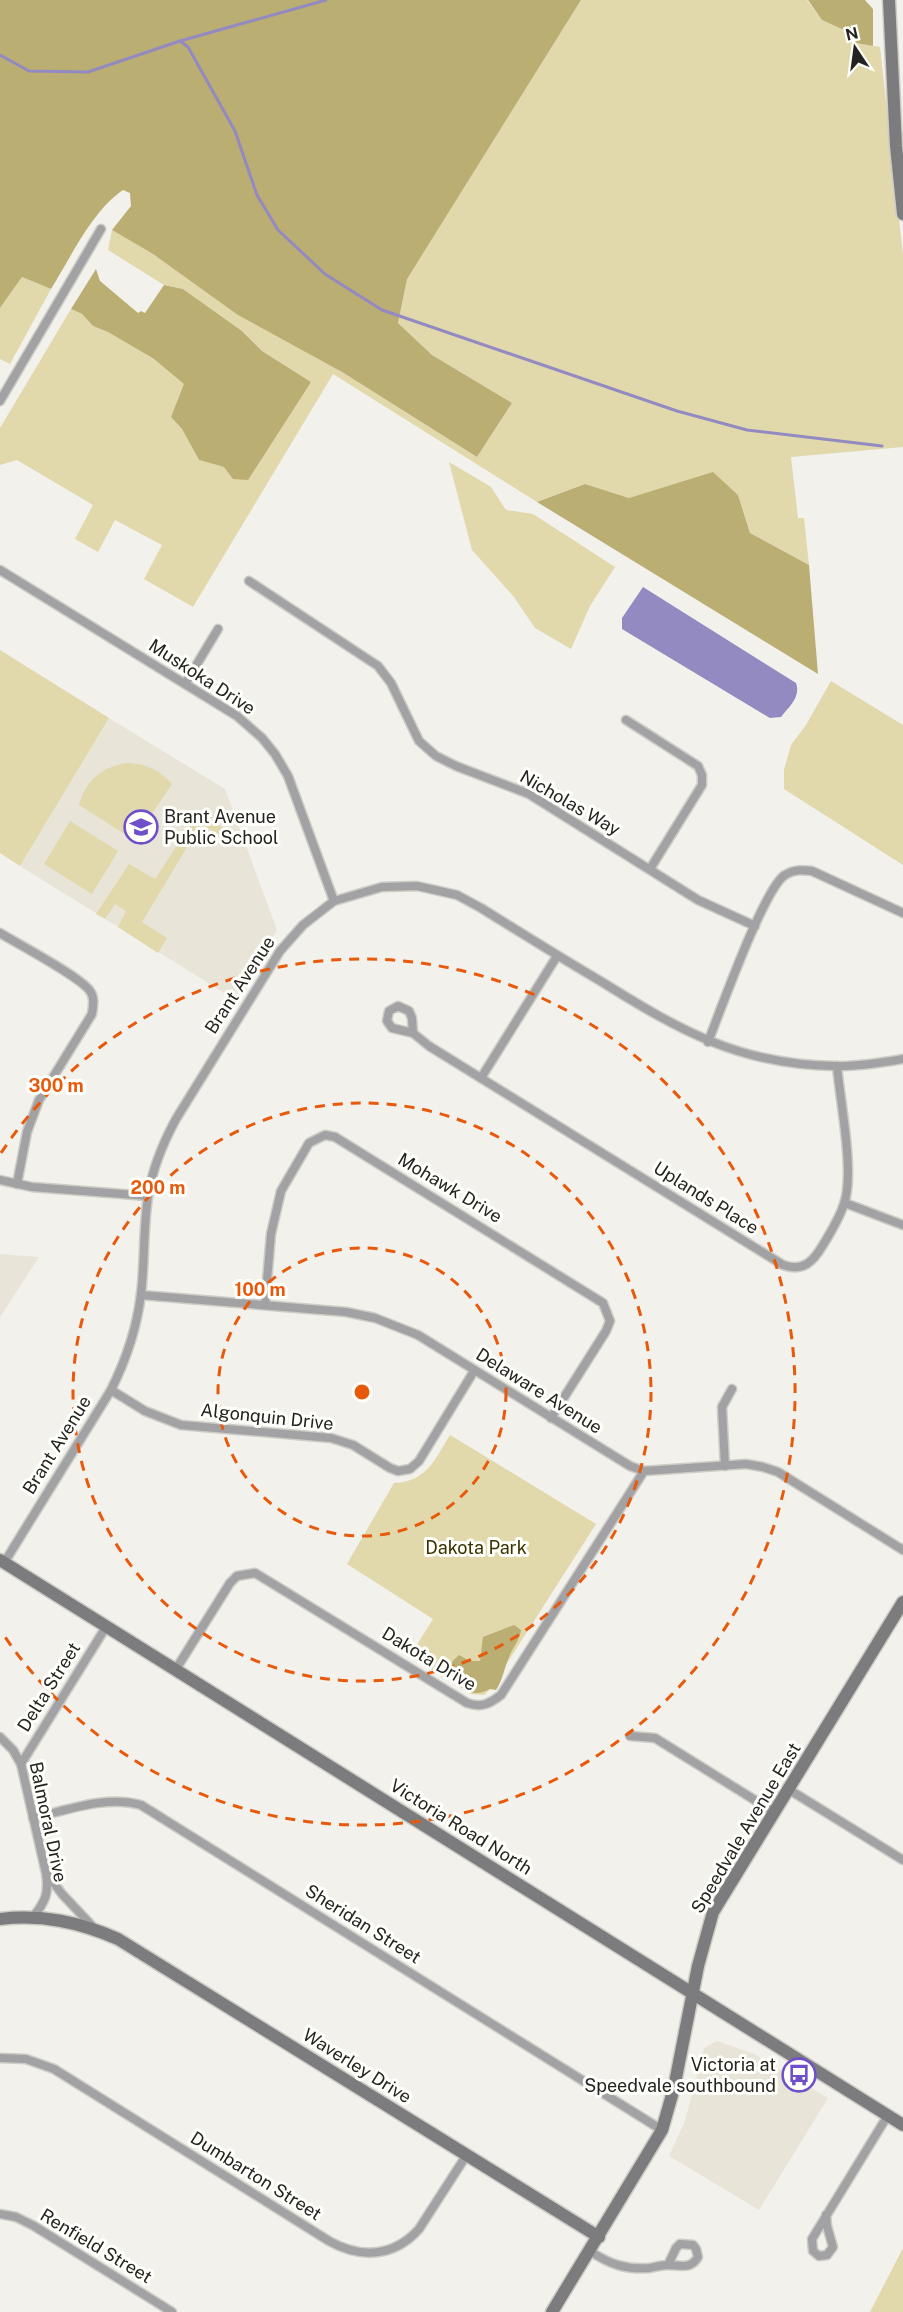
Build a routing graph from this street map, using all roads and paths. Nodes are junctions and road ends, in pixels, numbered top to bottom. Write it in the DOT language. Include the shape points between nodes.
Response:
graph roads {
  1 [pos="889,0"];
  2 [pos="903,214"];
  3 [pos="101,229"];
  4 [pos="0,401"];
  5 [pos="0,570"];
  6 [pos="249,581"];
  7 [pos="218,629"];
  8 [pos="185,684"];
  9 [pos="626,720"];
  10 [pos="650,869"];
  11 [pos="334,901"];
  12 [pos="903,913"];
  13 [pos="755,926"];
  14 [pos="0,933"];
  15 [pos="557,956"];
  16 [pos="413,1033"];
  17 [pos="708,1042"];
  18 [pos="903,1059"];
  19 [pos="837,1066"];
  20 [pos="481,1078"];
  21 [pos="0,1180"];
  22 [pos="16,1184"];
  23 [pos="148,1196"];
  24 [pos="845,1203"];
  25 [pos="903,1226"];
  26 [pos="141,1295"];
  27 [pos="265,1304"];
  28 [pos="474,1371"];
  29 [pos="732,1389"];
  30 [pos="111,1390"];
  31 [pos="551,1418"];
  32 [pos="725,1466"];
  33 [pos="644,1471"];
  34 [pos="903,1550"];
  35 [pos="2,1562"];
  36 [pos="903,1602"];
  37 [pos="106,1627"];
  38 [pos="177,1669"];
  39 [pos="630,1736"];
  40 [pos="0,1737"];
  41 [pos="21,1764"];
  42 [pos="788,1789"];
  43 [pos="774,1812"];
  44 [pos="33,1818"];
  45 [pos="903,1860"];
  46 [pos="46,1873"];
  47 [pos="33,1917"];
  48 [pos="0,1919"];
  49 [pos="94,1929"];
  50 [pos="692,1992"];
  51 [pos="0,2058"];
  52 [pos="888,2115"];
  53 [pos="903,2125"];
  54 [pos="662,2130"];
  55 [pos="466,2156"];
  56 [pos="0,2214"];
  57 [pos="826,2215"];
  58 [pos="599,2237"];
  59 [pos="590,2251"];
  60 [pos="668,2265"];
  61 [pos="172,2312"];
  62 [pos="552,2312"];
  1 -- 2 [label="main road"];
  3 -- 4 [label="street"];
  5 -- 8 [label="street, Muskoka Drive"];
  6 -- 10 [label="street, Nicholas Way" via="378,666 391,683 419,741 436,756 529,794"];
  7 -- 8 [label="street"];
  8 -- 11 [label="street, Muskoka Drive" via="237,716 275,754 288,776"];
  9 -- 10 [label="street" via="687,758 702,775 702,785"];
  10 -- 13 [label="street, Nicholas Way" via="698,900"];
  11 -- 15 [label="street, Brant Avenue" via="382,887 417,886 457,895"];
  11 -- 23 [label="street, Brant Avenue" via="303,925 280,951 176,1119 157,1161"];
  12 -- 13 [label="street" via="812,871 798,870 784,875"];
  13 -- 17 [label="street"];
  14 -- 22 [label="street" via="79,981 91,992 94,1002 92,1014 39,1100 27,1132"];
  15 -- 17 [label="street, Brant Avenue"];
  15 -- 20 [label="street"];
  16 -- 20 [label="street, Uplands Place"];
  17 -- 19 [label="street, Brant Avenue" via="781,1061"];
  18 -- 19 [label="street, Brant Avenue"];
  19 -- 24 [label="street, Uplands Place" via="848,1174"];
  20 -- 24 [label="street, Uplands Place" via="783,1265 799,1268 814,1259"];
  21 -- 22 [label="street"];
  22 -- 23 [label="street"];
  23 -- 26 [label="street, Brant Avenue"];
  24 -- 25 [label="street"];
  26 -- 27 [label="street, Delaware Avenue"];
  26 -- 30 [label="street, Brant Avenue" via="129,1346"];
  27 -- 28 [label="street, Delaware Avenue" via="346,1311 375,1318 418,1335"];
  27 -- 31 [label="street, Mohawk Drive" via="271,1234 281,1191 309,1143 325,1136 335,1137 603,1303 610,1321 606,1331"];
  28 -- 30 [label="street, Algonquin Drive" via="419,1461 410,1469 398,1471 331,1438 181,1425 145,1411"];
  28 -- 31 [label="street, Delaware Avenue"];
  29 -- 32 [label="street" via="722,1407"];
  30 -- 35 [label="street, Brant Avenue"];
  31 -- 33 [label="street, Delaware Avenue"];
  32 -- 33 [label="street, Delaware Avenue"];
  32 -- 34 [label="street, Delaware Avenue" via="755,1466 778,1472"];
  33 -- 38 [label="street, Dakota Drive" via="501,1695 491,1703 467,1703 255,1573 237,1576 230,1583"];
  35 -- 37 [label="main road, Victoria Road North"];
  36 -- 42 [label="main road, Speedvale Avenue East"];
  37 -- 38 [label="main road, Victoria Road North"];
  37 -- 41 [label="street, Delta Street"];
  38 -- 50 [label="main road, Victoria Road North"];
  39 -- 43 [label="street" via="655,1738"];
  40 -- 41 [label="street, Balmoral Drive"];
  41 -- 44 [label="street, Balmoral Drive"];
  42 -- 43 [label="main road, Speedvale Avenue East"];
  42 -- 45 [label="street"];
  43 -- 50 [label="main road, Speedvale Avenue East" via="713,1912"];
  44 -- 46 [label="street, Balmoral Drive"];
  44 -- 54 [label="street, Sheridan Street" via="109,1801 141,1805"];
  46 -- 47 [label="street, Balmoral Drive" via="46,1898"];
  46 -- 49 [label="street, Waverley Drive"];
  47 -- 48 [label="main road, Waverley Drive"];
  47 -- 49 [label="main road, Waverley Drive"];
  49 -- 55 [label="main road, Waverley Drive" via="131,1946"];
  50 -- 52 [label="main road, Victoria Road North"];
  50 -- 54 [label="main road, Speedvale Avenue East"];
  51 -- 55 [label="street, Dumbarton Street" via="26,2059 54,2069 339,2247 359,2252 389,2250 412,2237"];
  52 -- 53 [label="main road, Victoria Road North"];
  52 -- 57 [label="street"];
  54 -- 58 [label="main road, Speedvale Avenue East"];
  55 -- 58 [label="main road, Waverley Drive"];
  56 -- 61 [label="street, Renfield Street" via="34,2226"];
  58 -- 59 [label="main road, Speedvale Avenue East"];
  59 -- 60 [label="street" via="613,2265 631,2269"];
  59 -- 62 [label="main road, Speedvale Avenue East"];
}
